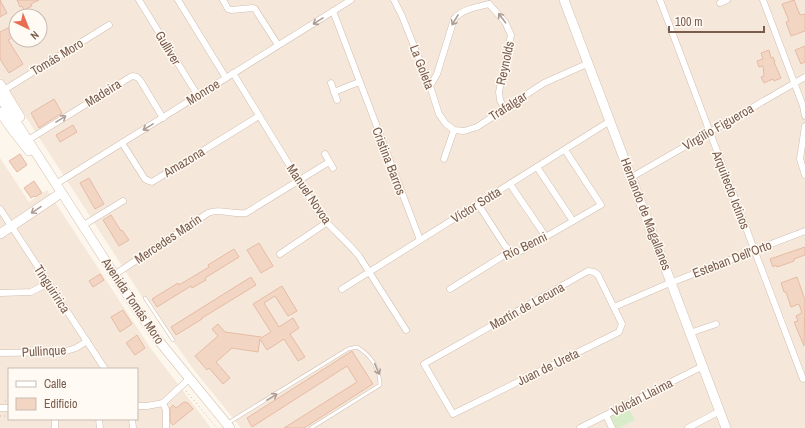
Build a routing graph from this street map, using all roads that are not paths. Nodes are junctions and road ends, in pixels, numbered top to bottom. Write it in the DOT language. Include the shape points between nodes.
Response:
graph roads {
  1 [pos="139,0"];
  2 [pos="178,0"];
  3 [pos="223,0"];
  4 [pos="351,0"];
  5 [pos="394,0"];
  6 [pos="564,0"];
  7 [pos="660,0"];
  8 [pos="728,0"];
  9 [pos="763,0"];
  10 [pos="489,2"];
  11 [pos="720,3"];
  12 [pos="333,11"];
  13 [pos="110,25"];
  14 [pos="278,45"];
  15 [pos="588,63"];
  16 [pos="233,73"];
  17 [pos="805,77"];
  18 [pos="226,78"];
  19 [pos="359,82"];
  20 [pos="331,83"];
  21 [pos="794,84"];
  22 [pos="430,86"];
  23 [pos="1,90"];
  24 [pos="334,92"];
  25 [pos="198,96"];
  26 [pos="337,100"];
  27 [pos="504,108"];
  28 [pos="0,112"];
  29 [pos="259,116"];
  30 [pos="805,116"];
  31 [pos="163,118"];
  32 [pos="610,121"];
  33 [pos="805,126"];
  34 [pos="454,130"];
  35 [pos="710,133"];
  36 [pos="29,139"];
  37 [pos="122,143"];
  38 [pos="565,150"];
  39 [pos="325,154"];
  40 [pos="803,158"];
  41 [pos="444,159"];
  42 [pos="330,162"];
  43 [pos="537,167"];
  44 [pos="45,168"];
  45 [pos="333,168"];
  46 [pos="805,175"];
  47 [pos="632,177"];
  48 [pos="298,180"];
  49 [pos="56,184"];
  50 [pos="510,184"];
  51 [pos="61,193"];
  52 [pos="122,201"];
  53 [pos="478,204"];
  54 [pos="0,209"];
  55 [pos="573,221"];
  56 [pos="326,224"];
  57 [pos="11,226"];
  58 [pos="82,226"];
  59 [pos="805,231"];
  60 [pos="0,234"];
  61 [pos="546,237"];
  62 [pos="420,240"];
  63 [pos="511,251"];
  64 [pos="754,251"];
  65 [pos="277,256"];
  66 [pos="370,272"];
  67 [pos="114,275"];
  68 [pos="672,282"];
  69 [pos="48,283"];
  70 [pos="342,289"];
  71 [pos="450,289"];
  72 [pos="0,293"];
  73 [pos="145,298"];
  74 [pos="614,307"];
  75 [pos="716,324"];
  76 [pos="406,330"];
  77 [pos="690,333"];
  78 [pos="173,340"];
  79 [pos="87,341"];
  80 [pos="0,353"];
  81 [pos="703,366"];
  82 [pos="104,368"];
  83 [pos="189,379"];
  84 [pos="803,379"];
  85 [pos="163,403"];
  86 [pos="138,406"];
  87 [pos="720,411"];
  88 [pos="453,414"];
  89 [pos="606,415"];
  90 [pos="228,426"];
  91 [pos="166,428"];
  92 [pos="311,428"];
  93 [pos="580,428"];
  94 [pos="612,428"];
  95 [pos="688,428"];
  96 [pos="726,428"];
  1 -- 25 [label="street, Gulliver"];
  2 -- 18 [label="street"];
  3 -- 14 [label="street" via="231,10 255,9"];
  4 -- 12 [label="street, Monroe"];
  5 -- 22 [label="street, La Goleta"];
  6 -- 15 [label="main road, Hernando de Magallanes"];
  7 -- 35 [label="street, Arquitecto Ictinos"];
  8 -- 11 [label="street"];
  9 -- 21 [label="street"];
  10 -- 22 [label="street, one-way" via="457,15 437,74"];
  27 -- 10 [label="street, Reynolds, one-way" via="499,92 510,35 505,22"];
  12 -- 14 [label="street, Monroe, one-way"];
  12 -- 19 [label="street, Cristina Barros"];
  13 -- 23 [label="street, Tomás Moro"];
  14 -- 16 [label="street, Monroe"];
  15 -- 27 [label="street, Trafalgar" via="544,82"];
  15 -- 32 [label="main road, Hernando de Magallanes"];
  16 -- 18 [label="street, Monroe"];
  16 -- 29 [label="street, Manuel Novoa"];
  17 -- 21 [label="street, Virgilio Figueroa"];
  18 -- 25 [label="street, Monroe"];
  19 -- 24 [label="street"];
  19 -- 62 [label="street, Cristina Barros"];
  20 -- 24 [label="street"];
  21 -- 30 [label="street"];
  21 -- 35 [label="street, Virgilio Figueroa"];
  22 -- 34 [label="street, La Goleta" via="440,118"];
  23 -- 36 [label="main road, Avenida Tomás Moro"];
  24 -- 26 [label="street"];
  25 -- 31 [label="street, Monroe"];
  27 -- 34 [label="street, Trafalgar" via="473,129"];
  28 -- 44 [label="main road, Avenida Tomás Moro" via="28,151"];
  29 -- 37 [label="street, Amazona" via="152,182 144,179"];
  29 -- 48 [label="street, Manuel Novoa"];
  36 -- 31 [label="street, Madeira, one-way" via="132,76 140,80"];
  31 -- 37 [label="street, Monroe, one-way"];
  32 -- 38 [label="street, Víctor Sotta"];
  32 -- 47 [label="main road, Hernando de Magallanes"];
  33 -- 40 [label="street"];
  34 -- 41 [label="street"];
  35 -- 47 [label="street, Virgilio Figueroa"];
  35 -- 64 [label="street, Arquitecto Ictinos"];
  36 -- 44 [label="main road, Avenida Tomás Moro"];
  37 -- 49 [label="street, Monroe"];
  38 -- 43 [label="street, Víctor Sotta"];
  38 -- 55 [label="street, Río Benni" via="601,205"];
  39 -- 42 [label="street"];
  40 -- 46 [label="street"];
  42 -- 45 [label="street"];
  42 -- 48 [label="street, Mercedes Marín"];
  43 -- 50 [label="street, Víctor Sotta"];
  43 -- 55 [label="street"];
  44 -- 49 [label="main road, Avenida Tomás Moro"];
  47 -- 68 [label="main road, Hernando de Magallanes"];
  48 -- 56 [label="street, Manuel Novoa"];
  48 -- 67 [label="street, Mercedes Marín" via="246,213 208,213"];
  49 -- 51 [label="main road, Avenida Tomás Moro"];
  50 -- 53 [label="street, Víctor Sotta"];
  50 -- 61 [label="street"];
  51 -- 57 [label="main road, one-way"];
  51 -- 58 [label="main road, Avenida Tomás Moro"];
  52 -- 58 [label="street"];
  53 -- 62 [label="street, Víctor Sotta"];
  53 -- 63 [label="street" via="505,246"];
  54 -- 57 [label="street, Tinguiririca"];
  55 -- 61 [label="street, Río Benni"];
  56 -- 65 [label="street"];
  56 -- 66 [label="street, Manuel Novoa" via="352,246"];
  57 -- 60 [label="main road"];
  57 -- 69 [label="street, Tinguiririca"];
  58 -- 67 [label="main road, Avenida Tomás Moro"];
  59 -- 64 [label="street, Esteban Dell'Orto"];
  61 -- 63 [label="street, Río Benni" via="521,251"];
  62 -- 66 [label="street, Víctor Sotta"];
  63 -- 71 [label="street, Río Benni"];
  64 -- 68 [label="street, Esteban Dell'Orto"];
  64 -- 84 [label="street, Arquitecto Ictinos"];
  66 -- 70 [label="street, Víctor Sotta"];
  66 -- 76 [label="street, Manuel Novoa"];
  67 -- 83 [label="main road, Avenida Tomás Moro"];
  68 -- 74 [label="street, Esteban Dell'Orto"];
  68 -- 77 [label="main road, Hernando de Magallanes"];
  69 -- 72 [label="street" via="31,292"];
  69 -- 79 [label="street, Tinguiririca"];
  73 -- 78 [label="lane"];
  74 -- 88 [label="street, Juan de Ureta" via="622,324 617,334"];
  74 -- 88 [label="street, Martín de Lecuna" via="598,275 588,272 424,364"];
  75 -- 77 [label="street"];
  77 -- 81 [label="main road, Hernando de Magallanes"];
  79 -- 80 [label="street, Pullinque" via="63,352"];
  79 -- 82 [label="street, Tinguiririca"];
  81 -- 87 [label="main road, Hernando de Magallanes"];
  81 -- 89 [label="street, Volcán Llaima"];
  83 -- 85 [label="street"];
  83 -- 90 [label="main road, Avenida Tomás Moro"];
  85 -- 86 [label="street"];
  85 -- 91 [label="street" via="166,410"];
  87 -- 95 [label="street"];
  87 -- 96 [label="main road, Hernando de Magallanes"];
  89 -- 93 [label="street, Volcán Llaima"];
  89 -- 94 [label="street"];
  90 -- 92 [label="lane, one-way" via="348,350 357,347 365,351 377,368 380,385"];
}
